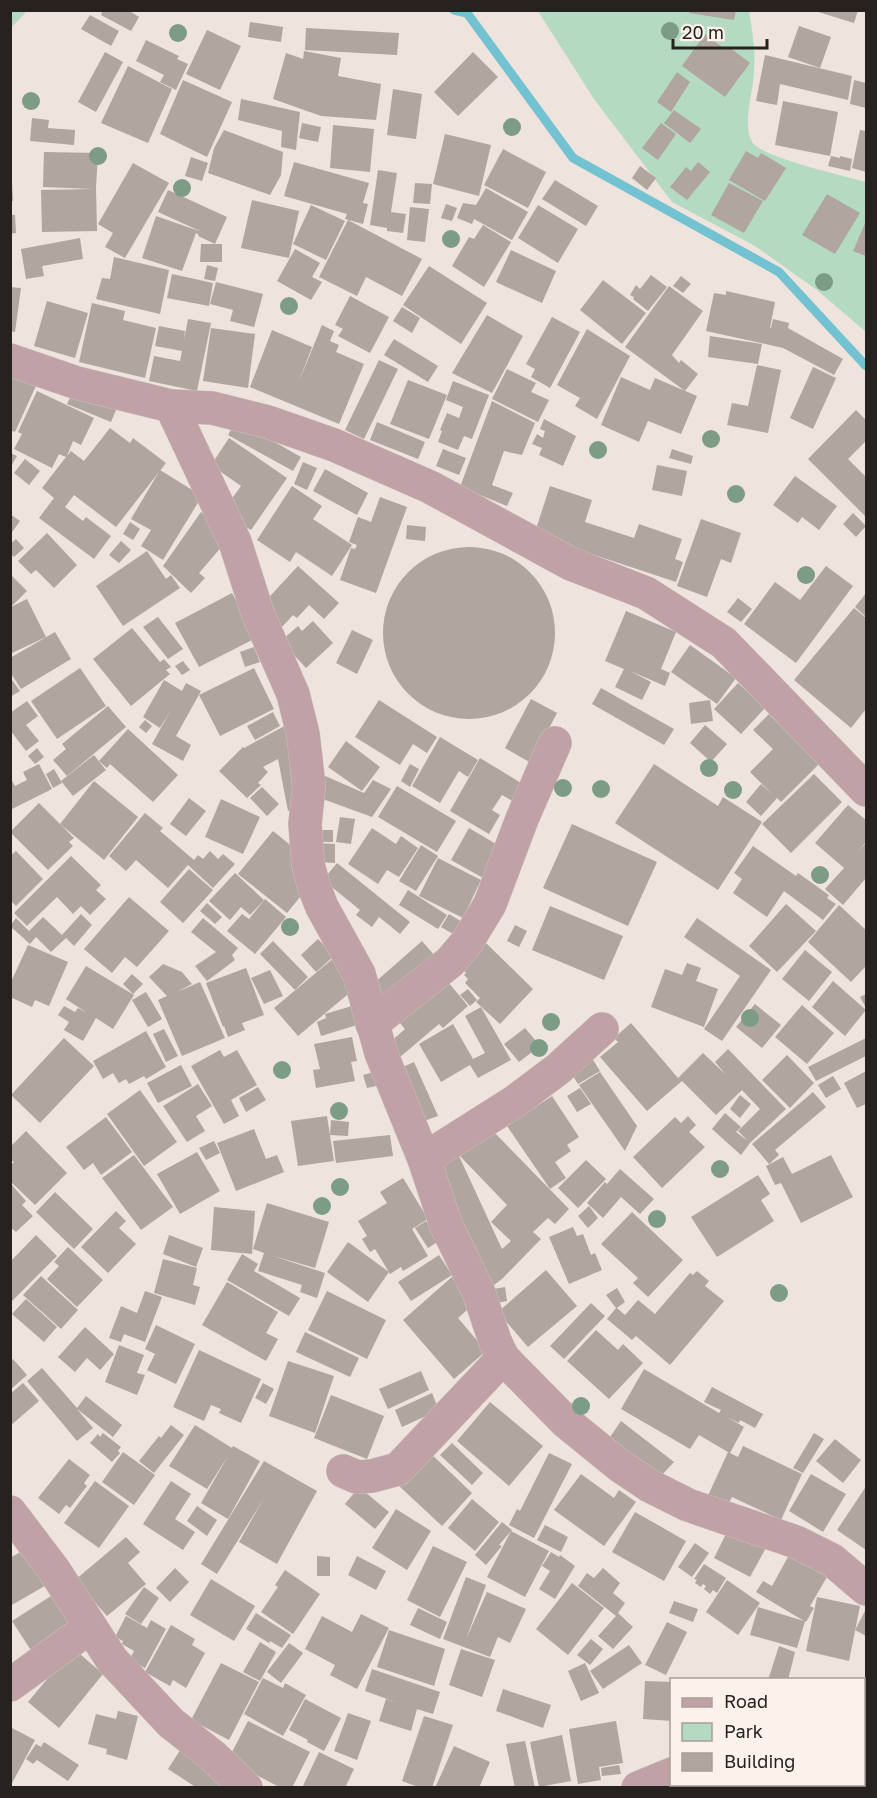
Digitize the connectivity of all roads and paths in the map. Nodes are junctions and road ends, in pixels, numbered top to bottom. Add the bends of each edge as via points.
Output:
1 (10, 360) edge
2 (171, 406) junction
3 (555, 743) dead end
4 (867, 790) edge
5 (372, 1024) junction
6 (602, 1029) dead end
7 (424, 1159) junction
8 (502, 1358) junction
9 (343, 1471) dead end
10 (10, 1512) edge
11 (867, 1589) edge
12 (90, 1627) junction
13 (10, 1685) edge
14 (670, 1775) edge
15 (246, 1788) edge
16 (638, 1788) edge

1 - 2 street via 77,383
2 - 4 street via 223,410 334,446 430,487 571,564 646,593 724,643
2 - 5 street via 235,542 258,614 293,694 309,786 305,824 308,864 322,907 359,974
3 - 5 street via 490,904 467,942 450,962
5 - 7 street
6 - 7 street via 514,1102
7 - 8 street via 446,1225 479,1293
8 - 9 street via 398,1469 357,1478
8 - 11 street via 566,1422 650,1486 688,1505 796,1542 832,1560
10 - 12 street
12 - 13 street
12 - 15 street via 112,1660 171,1723
14 - 16 street

